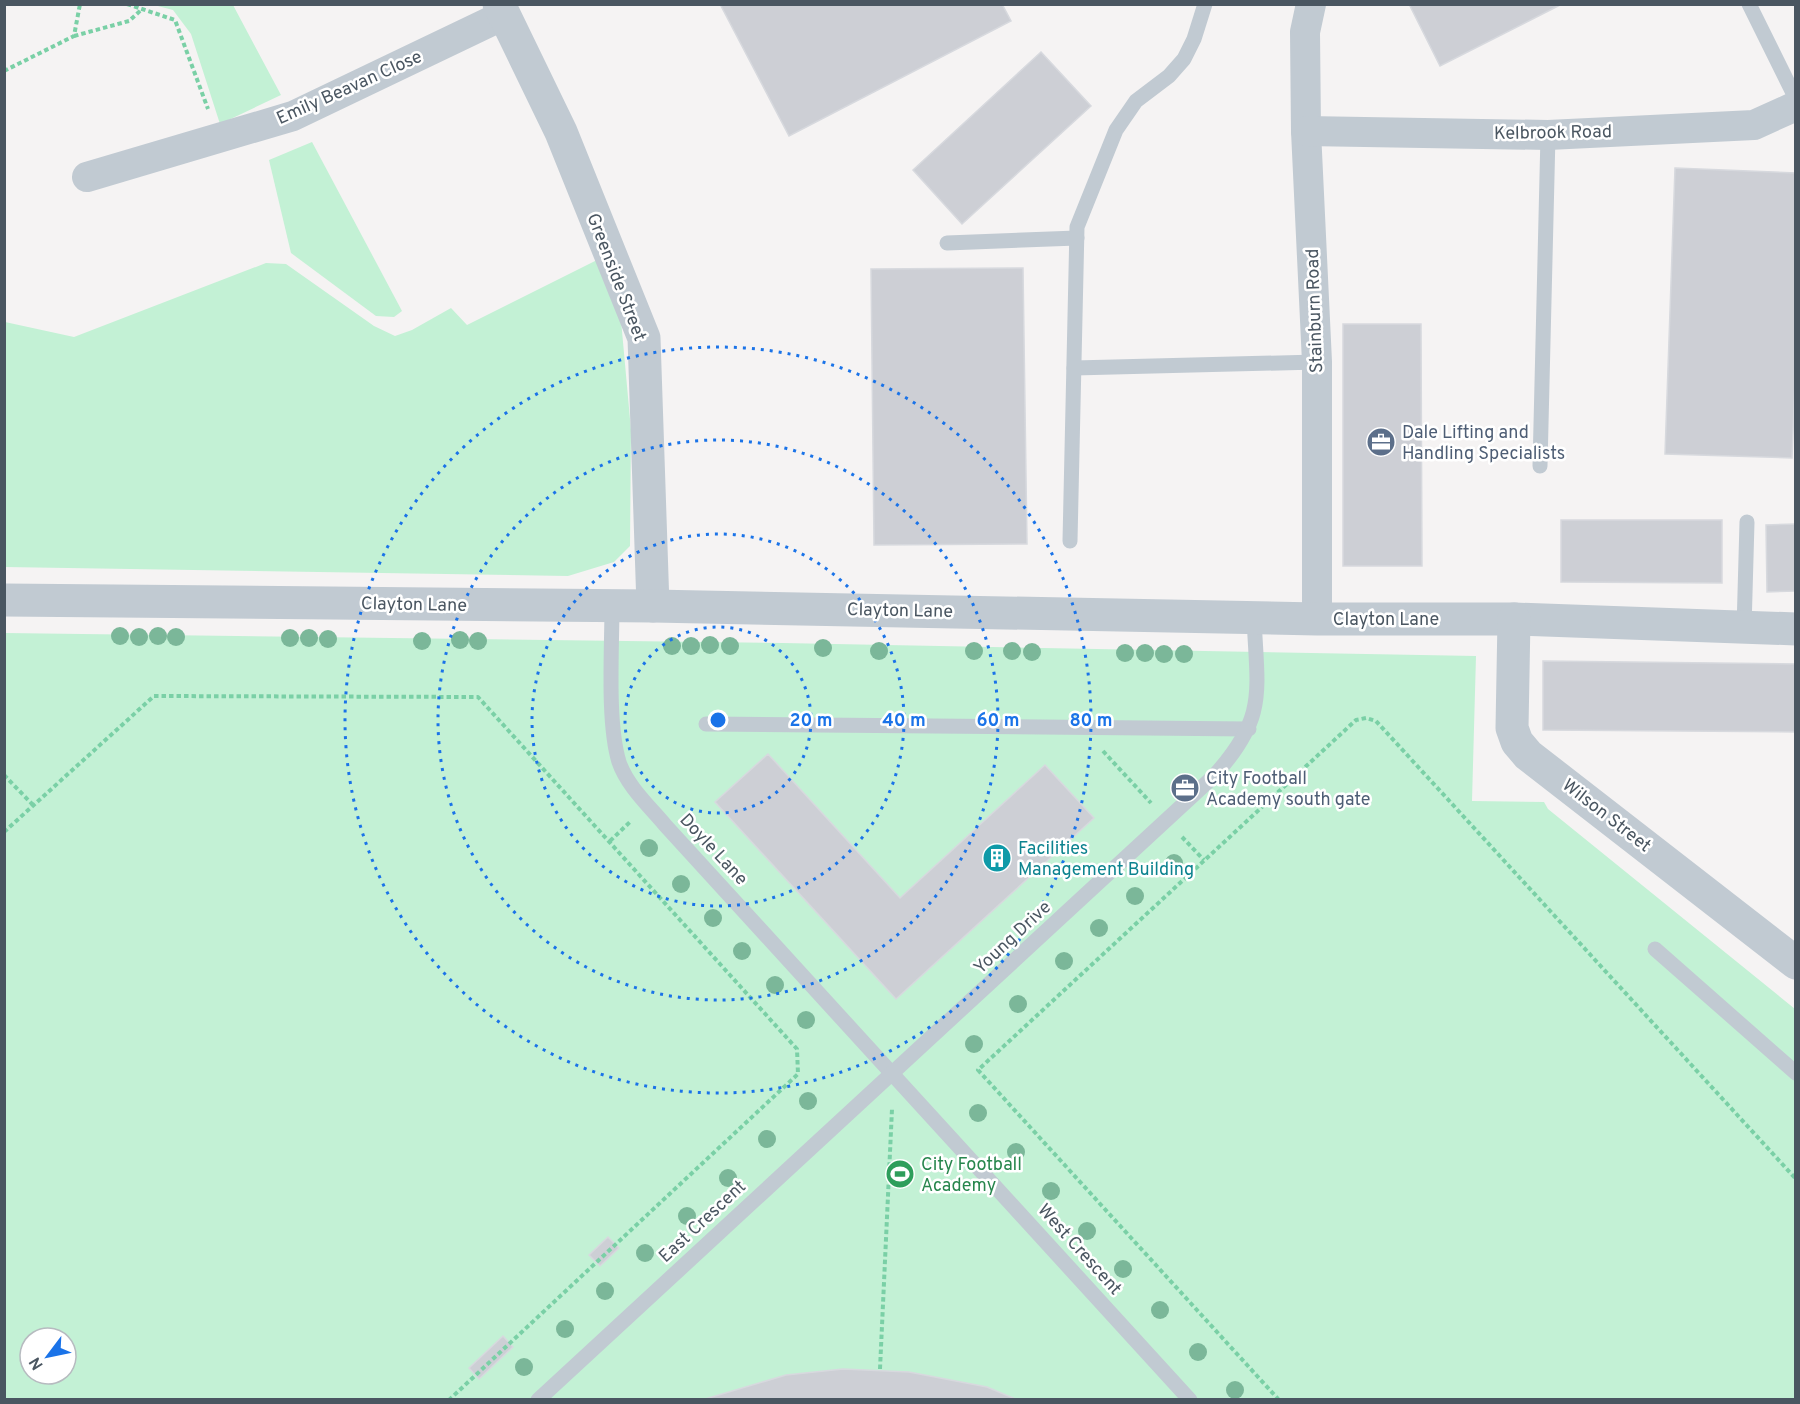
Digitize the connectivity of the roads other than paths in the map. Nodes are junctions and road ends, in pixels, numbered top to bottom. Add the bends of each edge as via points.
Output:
1 (1205, 4) edge
2 (1311, 4) edge
3 (1749, 4) edge
4 (501, 10) edge
5 (1796, 99) edge
6 (1796, 106) edge
7 (1306, 131) junction
8 (1548, 135) junction
9 (87, 177) dead end
10 (1077, 238) junction
11 (947, 243) dead end
12 (1317, 362) junction
13 (1074, 368) junction
14 (1540, 466) dead end
15 (1747, 522) dead end
16 (1070, 541) dead end
17 (4, 600) edge
18 (612, 606) junction
19 (653, 606) junction
20 (1254, 617) junction
21 (1317, 619) junction
22 (1514, 619) junction
23 (1743, 629) junction
24 (1796, 629) edge
25 (706, 724) dead end
26 (1249, 729) junction
27 (1655, 949) dead end
28 (1796, 963) edge
29 (893, 1072) junction
30 (1796, 1072) edge
31 (538, 1400) edge
32 (1190, 1400) edge

1 - 10 lane via 1184,59 1136,101 1116,130 1077,227
2 - 7 street, Stainburn Road via 1305,32
3 - 5 lane
4 - 9 street, Emily Beavan Close via 293,116
4 - 19 street, Greenside Street via 561,132 644,338
6 - 8 street, Kelbrook Road via 1754,125
7 - 8 street, Kelbrook Road
7 - 12 street, Stainburn Road
8 - 14 lane
10 - 11 lane
10 - 13 lane
12 - 13 lane
12 - 21 street, Stainburn Road
13 - 16 lane
15 - 23 lane
17 - 18 street, Clayton Lane
18 - 19 street, Clayton Lane
18 - 29 lane, Doyle Lane via 614,737 620,764 630,782
19 - 20 street, Clayton Lane
20 - 21 street, Clayton Lane
20 - 26 lane, Young Drive via 1257,704
21 - 22 street, Clayton Lane
22 - 23 street, Clayton Lane
22 - 28 street, Wilson Street via 1512,728 1517,742
23 - 24 street, Clayton Lane
25 - 26 lane
26 - 29 lane, Young Drive via 1234,754 1167,820
27 - 30 lane
29 - 31 lane, East Crescent
29 - 32 lane, West Crescent

